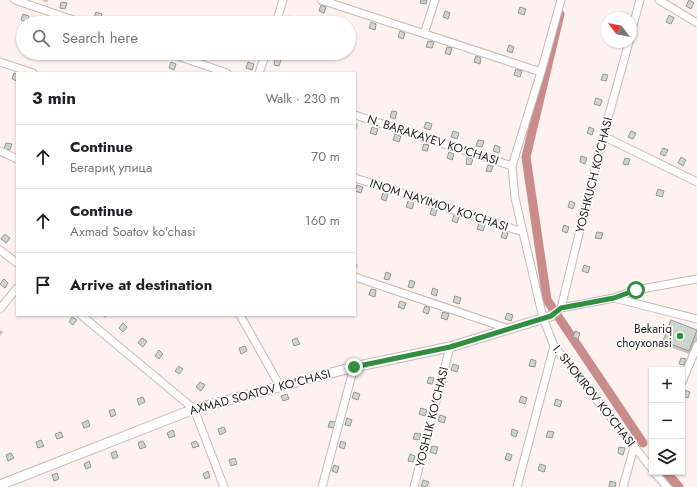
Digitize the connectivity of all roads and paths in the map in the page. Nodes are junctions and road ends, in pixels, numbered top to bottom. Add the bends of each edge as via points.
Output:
1 (14, 0) edge
2 (283, 0) edge
3 (321, 0) edge
4 (435, 0) edge
5 (561, 0) edge
6 (640, 0) edge
7 (658, 0) edge
8 (330, 2) edge
9 (637, 12) edge
10 (61, 16) edge
11 (278, 16) edge
12 (697, 23) edge
13 (424, 34) junction
14 (626, 48) edge
15 (190, 60) edge
16 (264, 60) edge
17 (0, 62) edge
18 (30, 72) edge
19 (225, 72) edge
20 (259, 72) edge
21 (541, 72) junction
22 (356, 115) edge
23 (603, 136) junction
24 (0, 151) edge
25 (16, 159) edge
26 (512, 166) junction
27 (356, 178) edge
28 (697, 182) edge
29 (522, 232) junction
30 (0, 250) edge
31 (16, 262) edge
32 (356, 277) edge
33 (697, 279) edge
34 (16, 289) edge
35 (614, 298) junction
36 (0, 309) edge
37 (553, 314) junction
38 (82, 316) edge
39 (241, 316) edge
40 (697, 319) edge
41 (509, 329) junction
42 (554, 346) junction
43 (697, 346) edge
44 (450, 347) junction
45 (354, 367) junction
46 (685, 375) edge
47 (280, 386) junction
48 (194, 408) junction
49 (634, 447) junction
50 (649, 465) edge
51 (657, 475) edge
52 (0, 486) edge
53 (224, 487) edge
54 (322, 487) edge
55 (414, 487) edge
56 (517, 487) edge
57 (623, 487) edge
58 (667, 487) edge

1 - 10 street
2 - 11 street
3 - 8 street
4 - 13 street
5 - 21 street
6 - 9 street
7 - 12 street
8 - 13 street
13 - 21 street
14 - 23 street, YOSHKUCH KO'CHASI
15 - 19 street
16 - 20 street
17 - 18 street
21 - 26 street
22 - 26 street, N. BARAKAYEV KO'CHASI
23 - 28 street
23 - 37 street, YOSHKUCH KO'CHASI
24 - 25 street
26 - 29 street, I. SHOKIROV KO'CHASI
27 - 29 street, INOM NAYIMOV KO'CHASI
29 - 37 street, I. SHOKIROV KO'CHASI
30 - 31 street
32 - 41 street
33 - 35 street via 636,290
34 - 36 street
35 - 37 street
35 - 40 street
37 - 41 street, AXMAD SOATOV KO'CHASI
37 - 42 street, I. SHOKIROV KO'CHASI
38 - 48 street
39 - 47 street
41 - 44 street, AXMAD SOATOV KO'CHASI
42 - 49 street, I. SHOKIROV KO'CHASI
42 - 56 street
43 - 46 street
44 - 45 street, AXMAD SOATOV KO'CHASI
44 - 55 street, YOSHLIK KO'CHASI
45 - 47 street, AXMAD SOATOV KO'CHASI
45 - 54 street
47 - 48 street, AXMAD SOATOV KO'CHASI
48 - 52 street, AXMAD SOATOV KO'CHASI
48 - 53 street
49 - 50 street, I. SHOKIROV KO'CHASI
49 - 57 street
51 - 58 street

